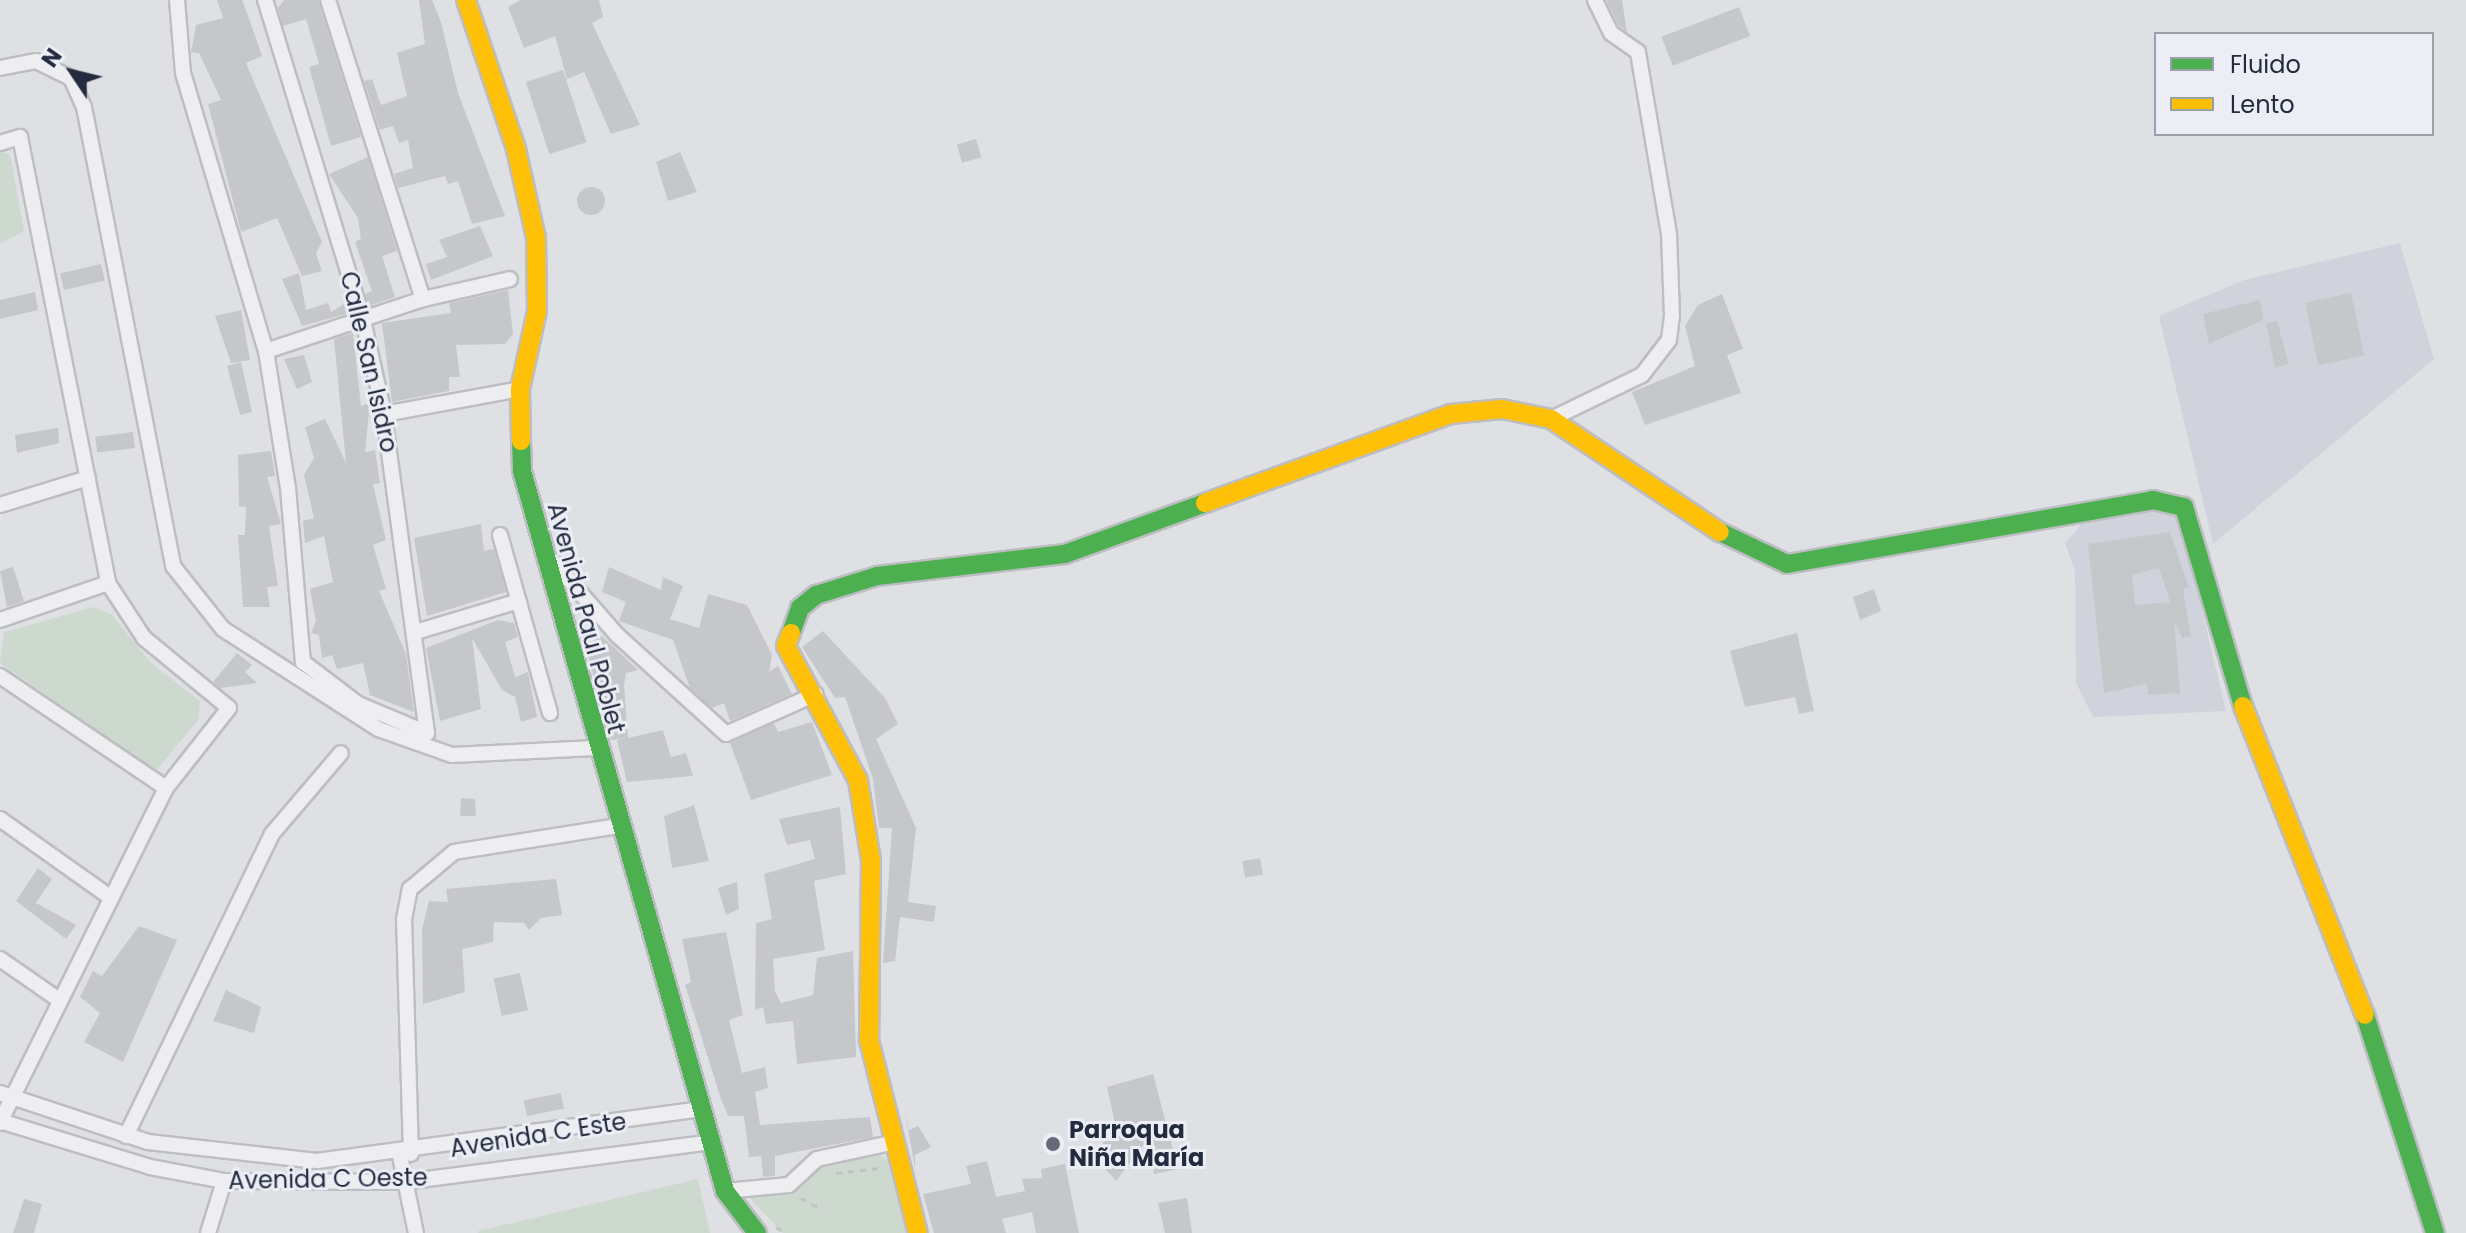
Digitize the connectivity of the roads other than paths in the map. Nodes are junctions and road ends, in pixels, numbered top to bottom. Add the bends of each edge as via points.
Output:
1 (177, 0) edge
2 (265, 0) edge
3 (328, 0) edge
4 (466, 0) edge
5 (1595, 0) edge
6 (0, 68) edge
7 (0, 143) edge
8 (510, 279) dead end
9 (423, 299) junction
10 (363, 320) junction
11 (266, 351) junction
12 (520, 389) junction
13 (384, 414) junction
14 (1551, 419) junction
15 (88, 478) junction
16 (0, 505) edge
17 (500, 535) dead end
18 (541, 548) junction
19 (108, 583) junction
20 (519, 601) junction
21 (0, 620) edge
22 (419, 631) junction
23 (0, 676) edge
24 (816, 694) junction
25 (550, 713) dead end
26 (595, 748) junction
27 (341, 753) dead end
28 (166, 788) junction
29 (0, 819) edge
30 (618, 826) junction
31 (111, 898) junction
32 (0, 959) edge
33 (59, 1000) junction
34 (6, 1096) edge
35 (701, 1109) junction
36 (0, 1122) edge
37 (126, 1136) junction
38 (711, 1142) junction
39 (886, 1150) junction
40 (405, 1155) junction
41 (224, 1181) junction
42 (404, 1182) junction
43 (725, 1191) junction
44 (764, 1228) edge
45 (208, 1233) edge
46 (416, 1233) edge
47 (918, 1233) edge
48 (2435, 1233) edge

1 - 11 street via 183,73
2 - 10 street, Calle San Isidro
3 - 9 street
4 - 12 street, Avenida Paul Poblet via 516,149 536,238 537,311
5 - 14 street via 1611,33 1638,52 1669,234 1672,316 1669,340 1649,368
6 - 26 street via 36,61 71,78 84,107 173,566 223,629 378,729 452,755
7 - 15 street via 20,137
8 - 9 street
9 - 10 street
10 - 11 street
10 - 13 street, Calle San Isidro
11 - 22 street, Calle San Isidro via 288,488 303,662 358,704 427,733
12 - 13 street
12 - 18 street, Avenida Paul Poblet via 522,471
13 - 22 street, Calle San Isidro
14 - 24 street via 1502,409 1451,414 1065,554 877,576 816,595 800,608 786,646
14 - 48 street via 1741,546 1787,564 2153,500 2184,507 2218,637 2326,930 2353,979
15 - 16 street
15 - 19 street
17 - 20 street
18 - 24 street via 617,635 726,734
18 - 26 street, Avenida Paul Poblet
19 - 21 street
19 - 28 street via 144,638 229,708
20 - 22 street
20 - 25 street
23 - 28 street
24 - 39 street via 858,780 871,860 869,1040
26 - 30 street, Avenida Paul Poblet
27 - 37 street via 272,834
28 - 31 street
29 - 31 street
30 - 35 street, Avenida Paul Poblet
30 - 40 street via 454,852 410,889 404,919
31 - 33 street
32 - 33 street
33 - 34 street
34 - 36 street
34 - 37 street, Avenida C Este
35 - 38 street, Avenida Paul Poblet
35 - 40 street, Avenida C Este
36 - 41 street, Avenida C Oeste via 150,1167
37 - 40 street, Avenida C Este via 251,1157
38 - 42 street, Avenida C Oeste
38 - 43 street, Avenida Paul Poblet
39 - 43 street via 815,1159 789,1185
39 - 47 street
40 - 42 street
41 - 42 street, Avenida C Oeste
41 - 45 street
42 - 46 street
43 - 44 street, Avenida Paul Poblet

